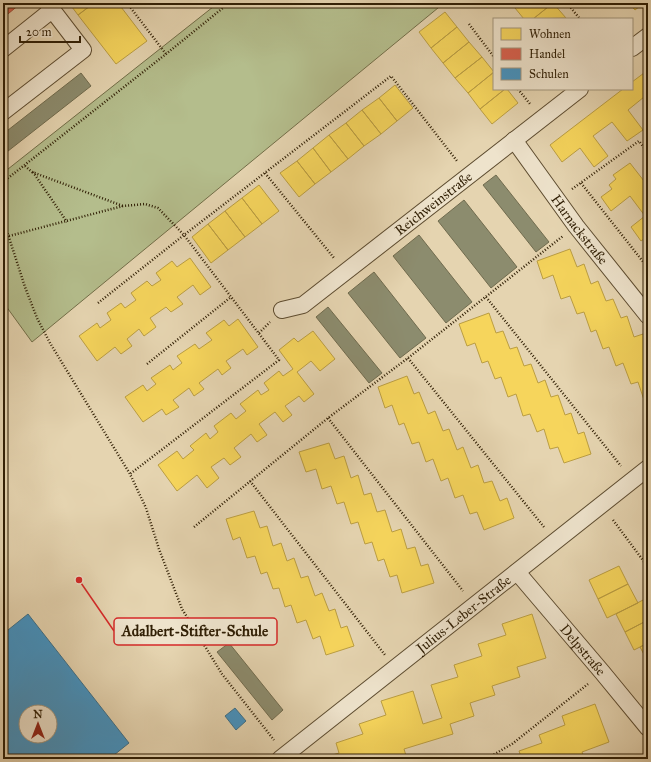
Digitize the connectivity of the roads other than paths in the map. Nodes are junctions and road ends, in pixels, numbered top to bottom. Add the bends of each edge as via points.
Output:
1 (49, 7) edge
2 (648, 36) edge
3 (633, 47) edge
4 (3, 49) edge
5 (579, 90) edge
6 (3, 112) edge
7 (514, 140) junction
8 (282, 310) dead end
9 (648, 316) edge
10 (648, 468) edge
11 (517, 572) junction
12 (648, 728) edge
13 (283, 757) edge

1 - 4 street
1 - 6 street via 83,50
2 - 3 street
5 - 7 street, Reichweinstraße
7 - 8 street, Reichweinstraße via 303,305
7 - 9 street, Harnackstraße via 576,226
10 - 11 street, Julius-Leber-Straße
11 - 12 street, Delpstraße
11 - 13 street, Julius-Leber-Straße

